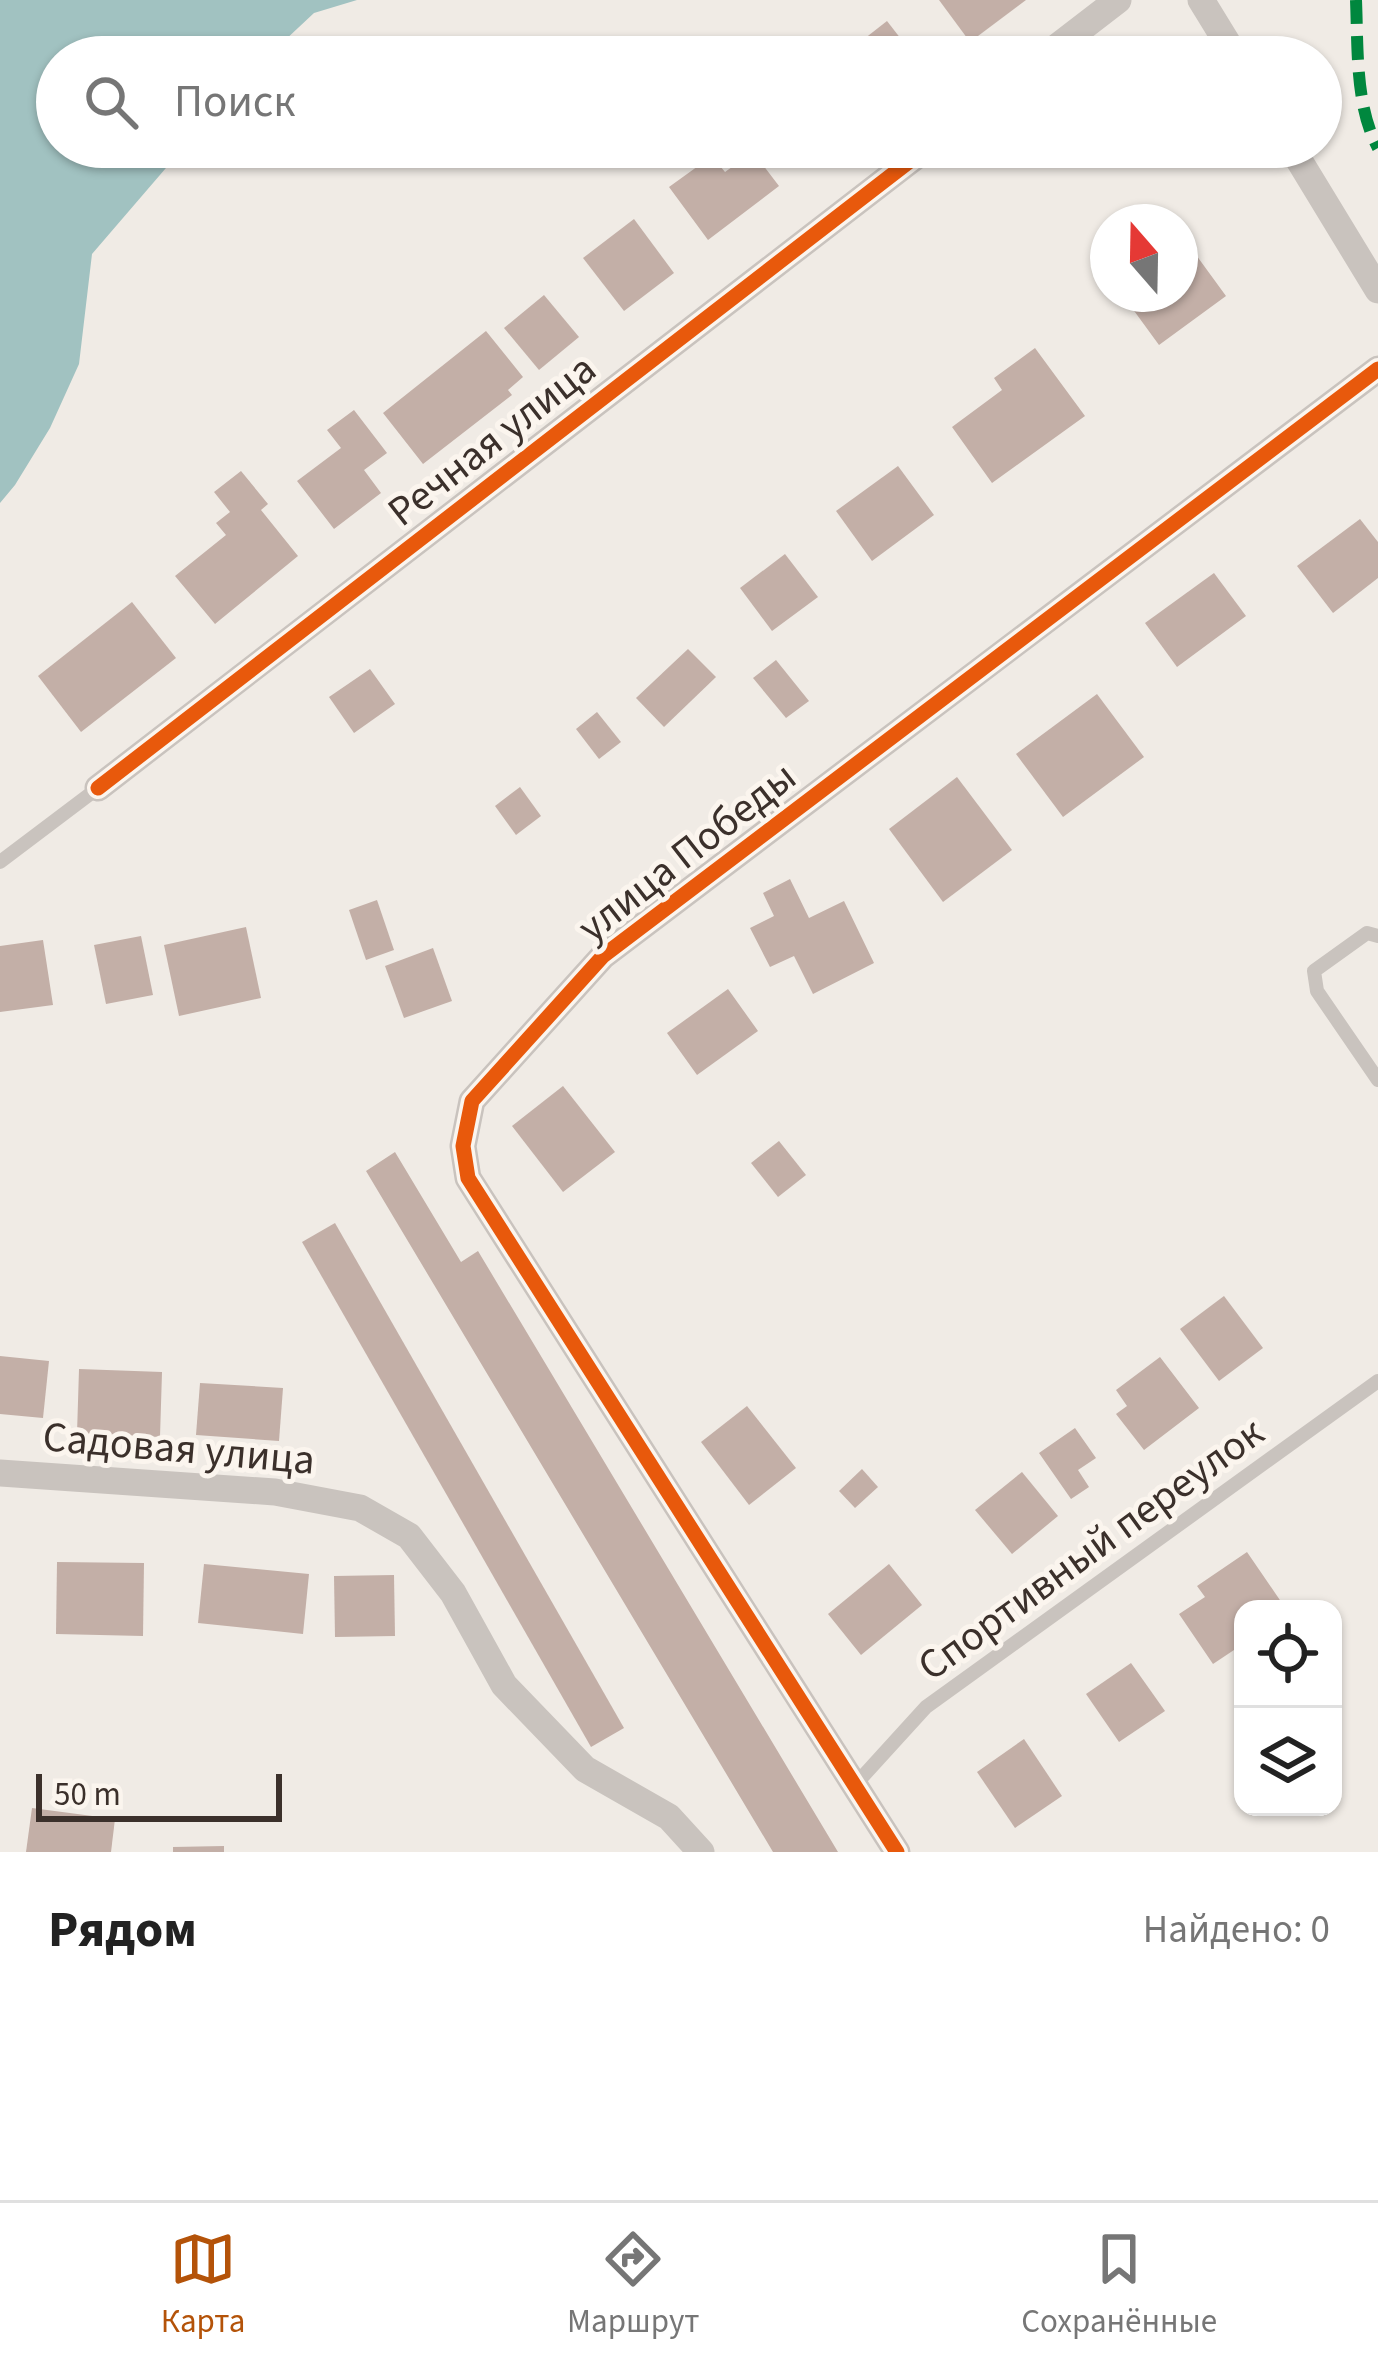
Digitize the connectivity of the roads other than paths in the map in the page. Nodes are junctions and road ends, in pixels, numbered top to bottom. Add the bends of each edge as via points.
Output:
1 (1118, 0) edge
2 (1201, 0) edge
3 (1072, 36) edge
4 (1223, 36) edge
5 (901, 168) edge
6 (1304, 168) edge
7 (1378, 290) edge
8 (1378, 369) edge
9 (98, 788) joint
10 (0, 862) edge
11 (1378, 936) edge
12 (1378, 1080) edge
13 (1378, 1381) edge
14 (0, 1474) edge
15 (855, 1786) junction
16 (701, 1852) edge
17 (897, 1852) edge

1 - 3 street
2 - 4 street
5 - 9 street, Речная улица
6 - 7 street
8 - 15 street, улица Победы via 603,956 472,1101 463,1146 468,1178
9 - 10 lane
11 - 12 lane via 1367,932 1314,970 1317,992
13 - 15 lane, Спортивный переулок via 926,1707
14 - 16 street, Садовая улица via 275,1492 360,1508 409,1536 504,1685 585,1769 669,1816
15 - 17 street, улица Победы

